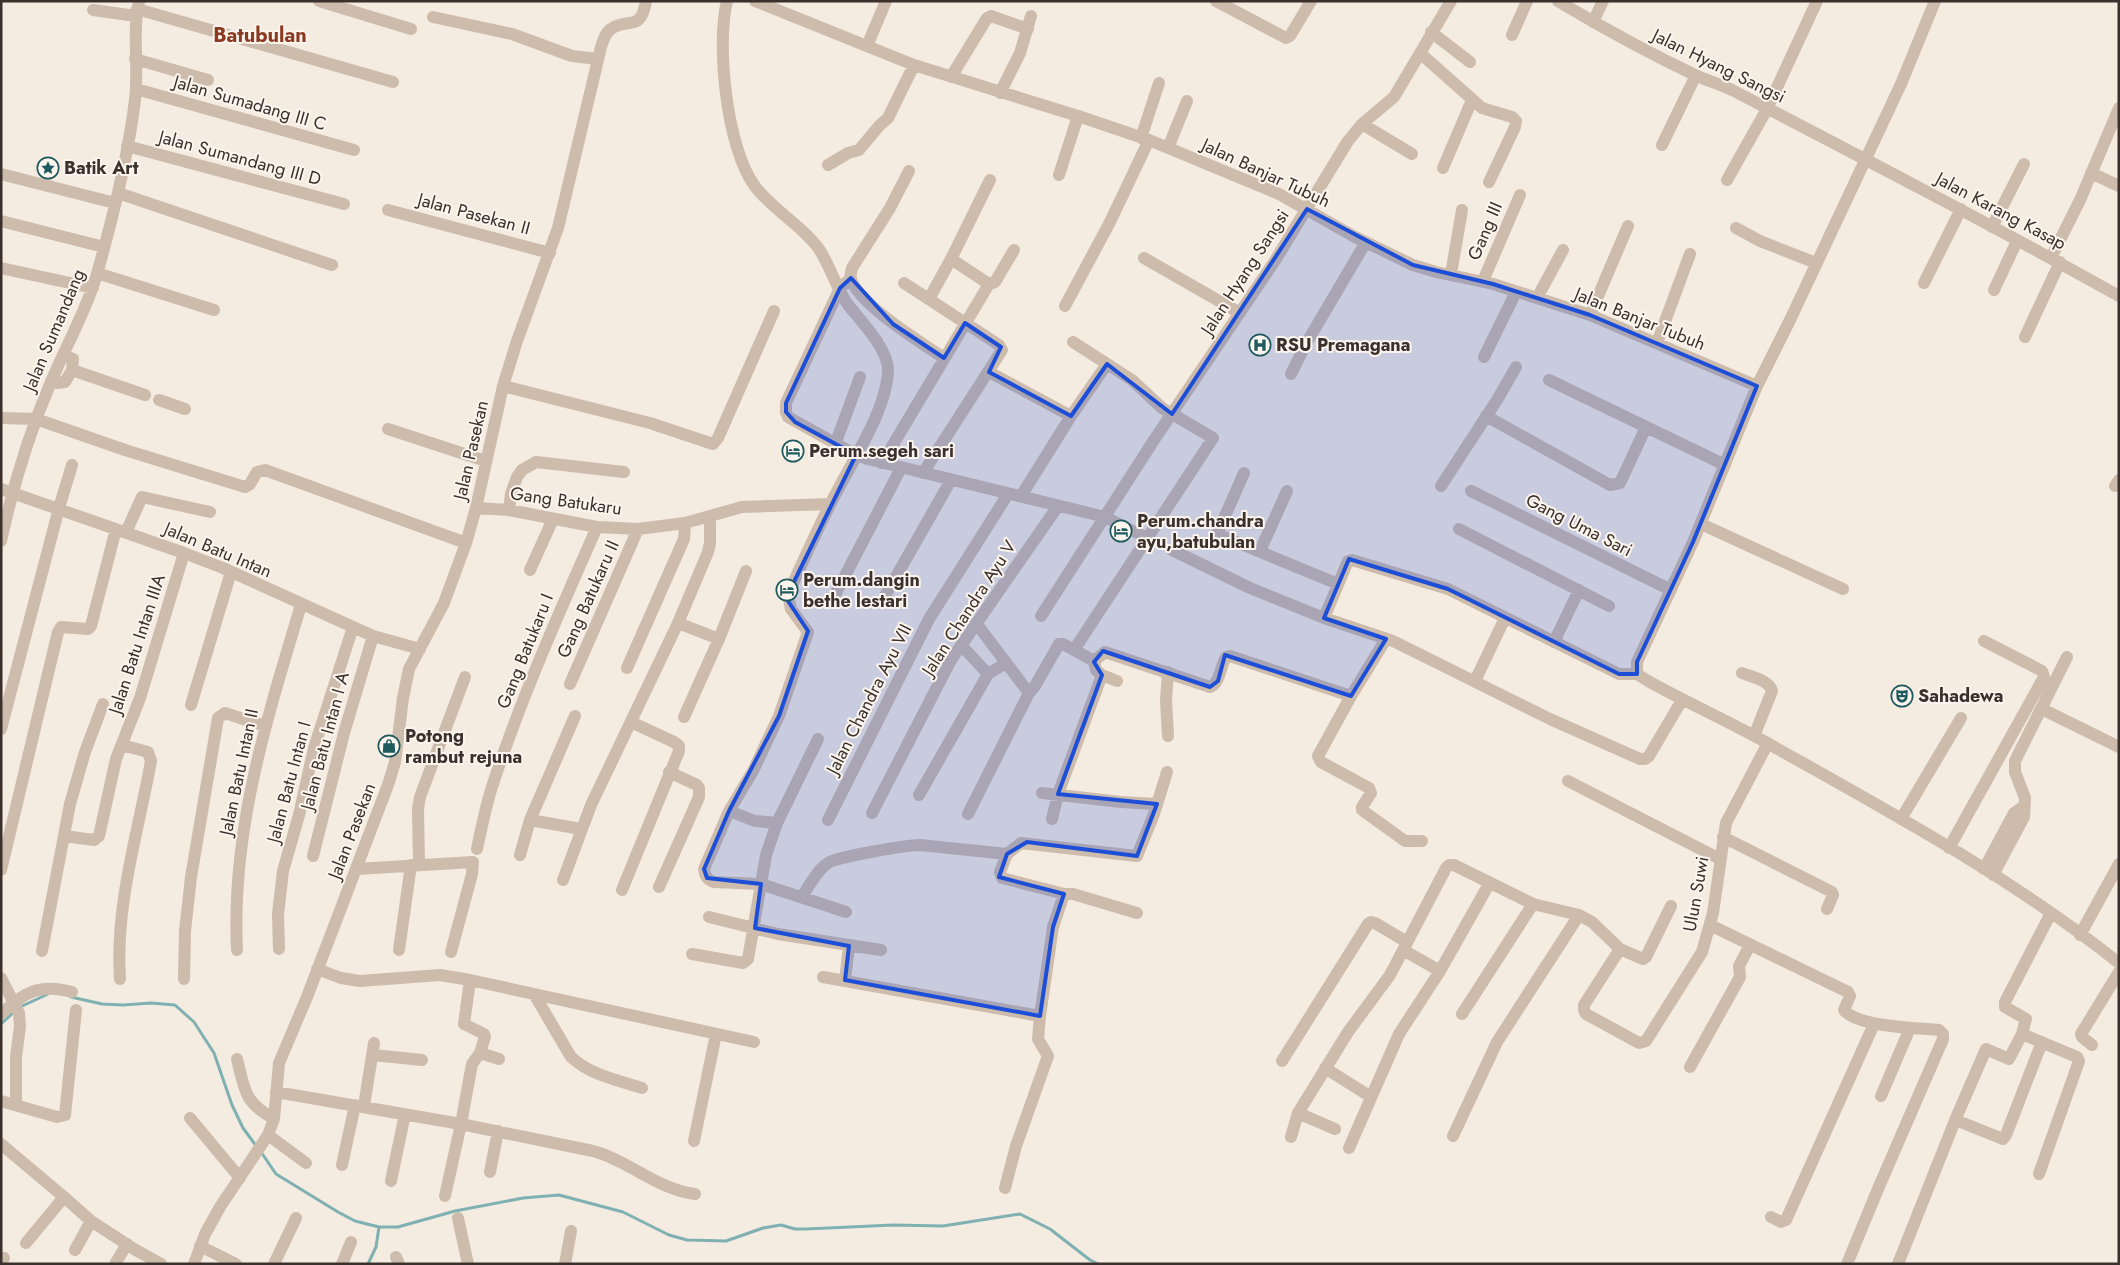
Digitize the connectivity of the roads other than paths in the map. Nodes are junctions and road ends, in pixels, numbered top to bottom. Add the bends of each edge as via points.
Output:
1 (319, 1) edge
2 (646, 1) edge
3 (727, 1) edge
4 (886, 1) edge
5 (1216, 1) edge
6 (1311, 1) edge
7 (1451, 1) edge
8 (1527, 1) edge
9 (1558, 1) edge
10 (1602, 1) edge
11 (1817, 1) edge
12 (1935, 1) edge
13 (763, 3) edge
14 (137, 9) edge
15 (93, 10) dead end
16 (1031, 16) dead end
17 (433, 17) dead end
18 (1593, 22) junction
19 (411, 29) dead end
20 (1028, 29) junction
21 (1431, 32) junction
22 (1512, 35) dead end
23 (867, 46) junction
24 (1420, 53) junction
25 (135, 59) junction
26 (598, 59) junction
27 (1470, 62) dead end
28 (914, 66) junction
29 (1696, 75) junction
30 (951, 77) junction
31 (208, 80) dead end
32 (392, 82) dead end
33 (1158, 84) dead end
34 (136, 89) junction
35 (1000, 93) junction
36 (1472, 100) junction
37 (1187, 101) dead end
38 (2119, 108) edge
39 (1767, 109) junction
40 (1078, 116) junction
41 (1362, 124) junction
42 (2114, 130) edge
43 (1145, 139) junction
44 (127, 146) junction
45 (1662, 146) dead end
46 (1168, 148) junction
47 (354, 150) dead end
48 (1412, 154) dead end
49 (1864, 160) junction
50 (2024, 164) dead end
51 (828, 165) dead end
52 (1443, 168) dead end
53 (909, 171) dead end
54 (2091, 173) junction
55 (1, 174) edge
56 (1060, 175) dead end
57 (990, 180) dead end
58 (1727, 180) dead end
59 (1489, 182) dead end
60 (2119, 186) edge
61 (1520, 195) dead end
62 (116, 198) junction
63 (344, 204) dead end
64 (1307, 209) junction
65 (1961, 209) junction
66 (388, 210) dead end
67 (1462, 210) dead end
68 (1, 221) edge
69 (1628, 226) dead end
70 (1992, 226) junction
71 (1736, 228) dead end
72 (2017, 241) junction
73 (1366, 242) junction
74 (104, 247) junction
75 (1014, 250) dead end
76 (1563, 250) dead end
77 (550, 253) junction
78 (1690, 254) dead end
79 (1144, 258) dead end
80 (951, 259) junction
81 (2056, 260) junction
82 (1816, 263) junction
83 (332, 266) dead end
84 (1, 268) edge
85 (97, 273) junction
86 (1451, 274) junction
87 (851, 278) junction
88 (1483, 281) junction
89 (904, 283) dead end
90 (1924, 283) dead end
91 (988, 284) junction
92 (93, 288) junction
93 (840, 288) junction
94 (1994, 290) dead end
95 (1516, 292) junction
96 (2119, 296) edge
97 (1537, 298) junction
98 (929, 299) junction
99 (1065, 306) dead end
100 (214, 310) dead end
101 (774, 311) dead end
102 (1240, 313) junction
103 (1590, 315) junction
104 (965, 323) junction
105 (2025, 337) dead end
106 (1073, 342) dead end
107 (1657, 343) junction
108 (63, 356) junction
109 (1484, 357) dead end
110 (944, 358) junction
111 (1107, 364) junction
112 (1516, 367) dead end
113 (72, 370) junction
114 (989, 372) junction
115 (1292, 374) dead end
116 (860, 377) dead end
117 (1549, 380) dead end
118 (51, 381) junction
119 (503, 386) junction
120 (1757, 386) junction
121 (145, 395) dead end
122 (159, 400) dead end
123 (185, 410) dead end
124 (1172, 414) junction
125 (1071, 416) junction
126 (1486, 416) junction
127 (1, 418) edge
128 (36, 419) junction
129 (1646, 427) junction
130 (388, 429) dead end
131 (836, 442) junction
132 (856, 454) junction
133 (486, 461) junction
134 (882, 463) junction
135 (72, 465) dead end
136 (1725, 465) junction
137 (901, 468) junction
138 (624, 472) dead end
139 (922, 473) junction
140 (1244, 473) dead end
141 (951, 480) junction
142 (1441, 486) dead end
143 (1471, 490) dead end
144 (6, 491) edge
145 (1287, 491) dead end
146 (1015, 495) junction
147 (830, 504) junction
148 (1058, 506) junction
149 (59, 508) junction
150 (476, 508) junction
151 (509, 510) junction
152 (210, 512) dead end
153 (710, 517) junction
154 (1106, 517) junction
155 (553, 519) junction
156 (685, 523) junction
157 (1701, 524) junction
158 (597, 526) junction
159 (638, 529) junction
160 (1459, 529) dead end
161 (121, 530) junction
162 (1147, 538) junction
163 (1, 541) edge
164 (466, 543) junction
165 (1172, 550) dead end
166 (1260, 551) junction
167 (184, 553) junction
168 (530, 570) dead end
169 (746, 571) dead end
170 (231, 572) junction
171 (1338, 584) junction
172 (1843, 589) dead end
173 (1579, 590) junction
174 (1671, 590) junction
175 (835, 595) dead end
176 (885, 596) dead end
177 (301, 605) junction
178 (1609, 606) dead end
179 (1041, 616) dead end
180 (1324, 618) junction
181 (1505, 618) junction
182 (678, 623) junction
183 (976, 623) junction
184 (353, 627) junction
185 (373, 636) junction
186 (719, 639) junction
187 (1386, 639) junction
188 (1984, 641) dead end
189 (1554, 642) junction
190 (961, 644) junction
191 (420, 649) junction
192 (1074, 650) junction
193 (2067, 657) dead end
194 (1094, 661) junction
195 (1006, 662) junction
196 (627, 668) dead end
197 (1168, 672) junction
198 (1742, 673) dead end
199 (988, 674) junction
200 (1637, 674) junction
201 (1102, 675) junction
202 (465, 678) dead end
203 (1117, 681) dead end
204 (1475, 681) junction
205 (570, 684) dead end
206 (1028, 692) junction
207 (1351, 696) junction
208 (1682, 700) junction
209 (102, 704) dead end
210 (191, 705) dead end
211 (2042, 709) junction
212 (575, 716) dead end
213 (684, 717) dead end
214 (1961, 718) dead end
215 (631, 722) junction
216 (265, 726) junction
217 (1, 729) edge
218 (1168, 736) dead end
219 (1754, 736) junction
220 (818, 739) dead end
221 (1768, 743) junction
222 (122, 745) junction
223 (2119, 747) edge
224 (669, 772) junction
225 (1167, 772) dead end
226 (1568, 781) dead end
227 (1042, 793) dead end
228 (1058, 794) junction
229 (919, 795) dead end
230 (1158, 804) junction
231 (729, 811) junction
232 (872, 813) dead end
233 (968, 814) dead end
234 (1901, 819) junction
235 (530, 820) junction
236 (828, 820) dead end
237 (1052, 820) dead end
238 (777, 822) junction
239 (580, 829) junction
240 (64, 836) junction
241 (1723, 837) junction
242 (1422, 841) dead end
243 (1949, 848) junction
244 (477, 849) dead end
245 (1006, 854) junction
246 (520, 855) dead end
247 (313, 856) dead end
248 (1720, 859) junction
249 (2119, 864) edge
250 (415, 865) junction
251 (357, 869) junction
252 (1, 870) edge
253 (1989, 872) junction
254 (563, 880) dead end
255 (761, 884) junction
256 (1489, 884) junction
257 (659, 887) dead end
258 (622, 890) dead end
259 (1064, 894) junction
260 (802, 897) junction
261 (1533, 904) junction
262 (1671, 906) dead end
263 (1827, 909) dead end
264 (846, 912) dead end
265 (1137, 913) dead end
266 (2051, 913) junction
267 (1579, 915) junction
268 (709, 917) dead end
269 (1710, 925) junction
270 (755, 928) junction
271 (2080, 935) junction
272 (1750, 945) junction
273 (849, 946) junction
274 (1405, 946) junction
275 (279, 949) dead end
276 (1620, 949) junction
277 (237, 950) dead end
278 (399, 950) dead end
279 (881, 950) dead end
280 (42, 951) dead end
281 (451, 952) dead end
282 (692, 954) dead end
283 (2119, 963) edge
284 (318, 969) junction
285 (1440, 971) junction
286 (2119, 972) edge
287 (823, 977) dead end
288 (1, 978) edge
289 (120, 979) dead end
290 (184, 979) dead end
291 (470, 980) junction
292 (844, 980) junction
293 (72, 992) dead end
294 (534, 994) junction
295 (17, 1006) junction
296 (76, 1010) dead end
297 (1, 1014) edge
298 (1462, 1014) dead end
299 (1040, 1016) junction
300 (1874, 1024) junction
301 (1910, 1028) junction
302 (716, 1034) junction
303 (2022, 1034) junction
304 (754, 1042) dead end
305 (2042, 1042) junction
306 (2092, 1045) dead end
307 (480, 1053) junction
308 (499, 1059) dead end
309 (237, 1060) dead end
310 (422, 1060) dead end
311 (1282, 1061) dead end
312 (1690, 1067) dead end
313 (1325, 1068) junction
314 (642, 1088) dead end
315 (276, 1092) junction
316 (1881, 1096) dead end
317 (1371, 1097) junction
318 (1, 1101) edge
319 (16, 1104) junction
320 (360, 1106) junction
321 (1298, 1113) junction
322 (405, 1114) junction
323 (190, 1118) dead end
324 (274, 1119) junction
325 (1963, 1123) dead end
326 (461, 1124) junction
327 (1335, 1129) dead end
328 (498, 1131) junction
329 (268, 1135) junction
330 (1453, 1136) dead end
331 (1291, 1137) dead end
332 (694, 1141) dead end
333 (1, 1144) edge
334 (1349, 1148) dead end
335 (306, 1163) dead end
336 (342, 1165) dead end
337 (490, 1172) dead end
338 (2039, 1174) dead end
339 (240, 1178) junction
340 (391, 1181) dead end
341 (1005, 1188) dead end
342 (694, 1194) dead end
343 (445, 1196) dead end
344 (64, 1197) junction
345 (1771, 1217) dead end
346 (296, 1218) dead end
347 (458, 1218) dead end
348 (92, 1221) junction
349 (570, 1231) dead end
350 (351, 1242) dead end
351 (26, 1243) dead end
352 (127, 1244) junction
353 (200, 1246) junction
354 (75, 1250) dead end
355 (115, 1264) edge
356 (161, 1264) edge
357 (194, 1264) edge
358 (236, 1264) edge
359 (274, 1264) edge
360 (342, 1264) edge
361 (468, 1264) edge
362 (565, 1264) edge
363 (1848, 1264) edge
364 (1898, 1264) edge

1 - 19 street
2 - 26 street, Jalan Pasekan via 640,19 609,30
3 - 93 street via 724,23 726,95 739,156 754,186 818,249
4 - 23 street
5 - 6 street via 1288,38
7 - 21 street, Jalan Hyang Sangsi
8 - 22 street
9 - 18 street, Jalan Hyang Sangsi
10 - 18 street
11 - 39 street
12 - 49 street via 1901,84
13 - 23 street, Jalan Banjar Tubuh
14 - 15 street
14 - 25 street, Jalan Sumandang
14 - 32 street
16 - 20 street
17 - 26 street via 512,34 572,56
18 - 29 street, Jalan Hyang Sangsi
20 - 30 street via 991,16 986,18
20 - 35 street
21 - 24 street, Jalan Hyang Sangsi
21 - 27 street
23 - 28 street, Jalan Banjar Tubuh
24 - 36 street
24 - 41 street, Jalan Hyang Sangsi via 1394,97
25 - 31 street
25 - 34 street, Jalan Sumandang
26 - 77 street, Jalan Pasekan
28 - 30 street, Jalan Banjar Tubuh
28 - 51 street via 888,118 859,150
29 - 39 street, Jalan Hyang Sangsi
29 - 45 street
30 - 35 street, Jalan Banjar Tubuh
33 - 43 street
34 - 44 street, Jalan Sumandang
34 - 47 street, Jalan Sumadang III C
35 - 40 street, Jalan Banjar Tubuh
36 - 52 street
36 - 59 street via 1516,121
37 - 46 street
38 - 42 street
39 - 49 street, Jalan Hyang Sangsi
39 - 58 street
40 - 43 street, Jalan Banjar Tubuh
40 - 56 street
41 - 48 street
41 - 64 street, Jalan Hyang Sangsi via 1348,141
42 - 54 street
43 - 46 street, Jalan Banjar Tubuh
43 - 99 street via 1114,213
44 - 62 street, Jalan Sumandang
44 - 63 street, Jalan Sumandang III D
46 - 64 street, Jalan Banjar Tubuh
49 - 65 street, Jalan Karang Kasap
49 - 82 street
50 - 70 street
53 - 87 street via 852,268
54 - 60 street
54 - 81 street
55 - 62 street
57 - 80 street
61 - 88 street, Gang III
62 - 74 street, Jalan Sumandang
62 - 83 street
64 - 73 street, Jalan Banjar Tubuh
64 - 102 street, Jalan Hyang Sangsi
65 - 70 street, Jalan Karang Kasap
65 - 90 street
66 - 77 street, Jalan Pasekan II
67 - 86 street
68 - 74 street
69 - 103 street
70 - 72 street, Jalan Karang Kasap
71 - 82 street
72 - 81 street, Jalan Karang Kasap
72 - 94 street
73 - 86 street, Jalan Banjar Tubuh via 1413,265
73 - 115 street via 1307,342
74 - 85 street, Jalan Sumandang
75 - 91 street via 995,282
76 - 97 street
77 - 119 street, Jalan Pasekan
78 - 107 street
79 - 102 street
80 - 91 street
80 - 98 street
81 - 96 street, Jalan Karang Kasap
81 - 105 street
82 - 120 street
84 - 92 street
85 - 92 street, Jalan Sumandang
85 - 100 street
86 - 88 street, Jalan Banjar Tubuh
87 - 93 street
87 - 110 street via 869,302 893,324
88 - 95 street, Jalan Banjar Tubuh
89 - 98 street
91 - 104 street
92 - 108 street, Jalan Sumandang
93 - 131 street via 786,403 788,418
93 - 132 street via 846,302 880,348 888,369 885,391
95 - 97 street, Jalan Banjar Tubuh
95 - 109 street
97 - 103 street, Jalan Banjar Tubuh
98 - 104 street
101 - 119 street via 713,444 650,423
102 - 124 street, Jalan Hyang Sangsi
103 - 107 street, Jalan Banjar Tubuh
104 - 110 street
104 - 114 street via 1002,347
106 - 111 street
107 - 120 street, Jalan Banjar Tubuh
108 - 113 street via 73,359
108 - 118 street, Jalan Sumandang
110 - 134 street
111 - 124 street via 1132,380
111 - 125 street, Jalan Chandra Ayu VII
112 - 126 street
113 - 118 street via 65,382 57,384
113 - 121 street
114 - 125 street
114 - 139 street
116 - 131 street
117 - 129 street
118 - 128 street, Jalan Sumandang
119 - 133 street, Jalan Pasekan
120 - 136 street
122 - 123 street
124 - 154 street, Jalan Hyang Sangsi
124 - 162 street via 1213,438
125 - 146 street, Jalan Chandra Ayu VII
126 - 129 street via 1610,485 1620,483
126 - 142 street
127 - 128 street
128 - 144 street, Jalan Sumandang
128 - 164 street via 245,487 257,472 265,470
129 - 136 street
130 - 133 street
131 - 132 street
132 - 134 street
132 - 147 street
133 - 150 street, Jalan Pasekan
134 - 137 street
135 - 149 street
136 - 157 street
137 - 139 street
137 - 175 street
138 - 151 street via 536,462 517,477 510,494
139 - 141 street
140 - 166 street via 1217,534
141 - 146 street
141 - 176 street
143 - 174 street, Gang Uma Sari
144 - 149 street, Jalan Batu Intan
144 - 163 street, Jalan Sumandang
145 - 166 street
146 - 148 street
146 - 236 street, Jalan Chandra Ayu VII via 928,619
147 - 153 street, Gang Batukaru via 742,507
147 - 231 street via 788,594 790,609 808,632 779,716 753,771
148 - 154 street
148 - 183 street, Jalan Chandra Ayu V
149 - 161 street, Jalan Batu Intan
149 - 217 street
150 - 151 street, Gang Batukaru
150 - 164 street, Jalan Pasekan
151 - 155 street, Gang Batukaru
152 - 161 street via 142,496
153 - 156 street, Gang Batukaru
153 - 182 street via 708,552
154 - 162 street
154 - 179 street, Jalan Hyang Sangsi
155 - 158 street, Gang Batukaru
155 - 168 street
156 - 159 street, Gang Batukaru
156 - 196 street via 684,539
157 - 172 street
157 - 174 street
158 - 159 street, Gang Batukaru
158 - 244 street, Gang Batukaru I via 556,619 509,740 490,792
159 - 205 street, Gang Batukaru II
160 - 173 street
161 - 167 street, Jalan Batu Intan
161 - 252 street via 91,626 84,630 61,627 58,632
162 - 192 street
164 - 191 street, Jalan Pasekan via 444,603
165 - 180 street via 1250,588
166 - 171 street
167 - 170 street, Jalan Batu Intan
167 - 222 street, Jalan Batu Intan IIIA via 140,698
169 - 186 street
170 - 177 street, Jalan Batu Intan
170 - 210 street
171 - 180 street
171 - 181 street via 1348,561 1352,560 1448,589
173 - 178 street
173 - 189 street
174 - 200 street via 1636,662
177 - 184 street, Jalan Batu Intan
177 - 216 street, Jalan Batu Intan II
180 - 187 street
181 - 189 street
181 - 204 street
182 - 186 street
182 - 215 street
183 - 190 street, Jalan Chandra Ayu V
183 - 195 street
184 - 185 street, Jalan Batu Intan
184 - 275 street, Jalan Batu Intan I via 314,748 283,872
185 - 191 street, Jalan Batu Intan
185 - 247 street, Jalan Batu Intan I A
186 - 213 street
187 - 204 street
187 - 207 street
188 - 243 street via 2042,671 2044,677
189 - 200 street via 1619,674
190 - 199 street
190 - 232 street, Jalan Chandra Ayu V
191 - 251 street, Jalan Pasekan via 406,682 398,745 388,785
192 - 194 street
192 - 206 street via 1059,644 1035,686
193 - 211 street
194 - 197 street via 1105,652
194 - 201 street via 1096,670
195 - 199 street
195 - 206 street
197 - 207 street via 1210,687 1218,680 1223,661 1230,656
197 - 218 street
198 - 219 street via 1766,682 1772,691
199 - 229 street
200 - 208 street
201 - 203 street
201 - 228 street
202 - 250 street via 420,797
204 - 208 street via 1596,741 1640,759 1647,758
206 - 233 street
207 - 242 street via 1319,754 1319,760 1369,788 1371,793 1362,810 1405,840
208 - 219 street
209 - 240 street via 70,804
211 - 223 street
211 - 253 street via 2015,761 2015,772 2024,793 2024,817
212 - 235 street
214 - 234 street
215 - 224 street via 679,746
215 - 239 street
216 - 277 street, Jalan Batu Intan II via 238,861
216 - 290 street via 224,713 218,718 191,877
219 - 221 street
220 - 238 street
221 - 234 street
221 - 241 street, Ulun Suwi via 1728,816
222 - 240 street, Jalan Batu Intan IIIA via 99,836 94,840
222 - 289 street via 148,752 151,761 126,882 118,954
224 - 257 street via 699,788
224 - 258 street
225 - 230 street
226 - 248 street
227 - 228 street
228 - 230 street
228 - 237 street
230 - 245 street via 1137,856 1027,842
231 - 238 street via 755,821
231 - 255 street via 704,874 714,882
234 - 243 street
235 - 239 street
235 - 246 street
238 - 255 street
239 - 254 street
240 - 280 street
241 - 248 street, Ulun Suwi
241 - 263 street via 1832,892
243 - 253 street
245 - 259 street via 1000,872 1002,878
245 - 260 street via 907,845 835,860 824,866
248 - 269 street, Ulun Suwi
249 - 271 street
250 - 251 street
250 - 278 street
250 - 281 street via 473,862
251 - 284 street, Jalan Pasekan
253 - 266 street
255 - 260 street
255 - 270 street
256 - 261 street
256 - 274 street via 1449,865
256 - 285 street
259 - 265 street
259 - 299 street via 1053,927
260 - 264 street
261 - 267 street
261 - 298 street
262 - 276 street via 1646,957 1639,958
266 - 271 street
266 - 303 street via 2005,1002 2010,1011 2026,1019
267 - 276 street via 1598,926
267 - 330 street via 1497,1042
268 - 270 street
269 - 272 street
269 - 276 street, Ulun Suwi via 1699,959 1646,1042 1639,1043 1584,1010 1584,1005
270 - 273 street
270 - 282 street via 745,963
271 - 283 street
272 - 300 street via 1845,990 1850,994 1845,1012
272 - 312 street via 1739,966 1741,975
273 - 279 street
273 - 292 street
274 - 285 street
274 - 311 street via 1375,923 1368,924
274 - 313 street via 1390,975
284 - 291 street via 360,982 440,975
284 - 315 street, Jalan Pasekan via 280,1063
285 - 317 street via 1399,1034
286 - 306 street via 2081,1034
287 - 292 street
288 - 295 street
291 - 294 street
291 - 307 street via 464,1021 467,1027 484,1034
292 - 299 street
293 - 295 street via 41,988 29,993
294 - 302 street
294 - 314 street via 571,1057 594,1072
295 - 297 street
295 - 319 street via 20,1026
296 - 319 street via 65,1115 57,1118
299 - 341 street via 1038,1039 1048,1056 1016,1146
300 - 301 street
300 - 345 street via 1786,1220 1781,1222
301 - 316 street
301 - 363 street via 1939,1030 1943,1039
302 - 304 street
302 - 332 street
303 - 305 street
303 - 364 street via 2008,1059 1986,1050
305 - 325 street via 2006,1135 2003,1138
305 - 338 street via 2077,1057 2079,1065
307 - 308 street
307 - 326 street via 472,1064
309 - 324 street via 251,1103
310 - 320 street via 373,1049
313 - 317 street
313 - 321 street
315 - 320 street
315 - 324 street, Jalan Pasekan
317 - 334 street
318 - 319 street
320 - 322 street
320 - 336 street
321 - 327 street
321 - 331 street
322 - 326 street
322 - 340 street
323 - 339 street
324 - 329 street, Jalan Pasekan
326 - 328 street
326 - 343 street
328 - 337 street
328 - 342 street via 602,1154 672,1189
329 - 335 street
329 - 339 street, Jalan Pasekan
333 - 344 street
339 - 353 street, Jalan Pasekan via 220,1207
344 - 348 street
344 - 351 street
346 - 359 street
347 - 361 street
348 - 352 street
348 - 354 street
349 - 362 street
350 - 360 street
352 - 355 street
352 - 356 street
353 - 357 street, Jalan Pasekan
353 - 358 street

